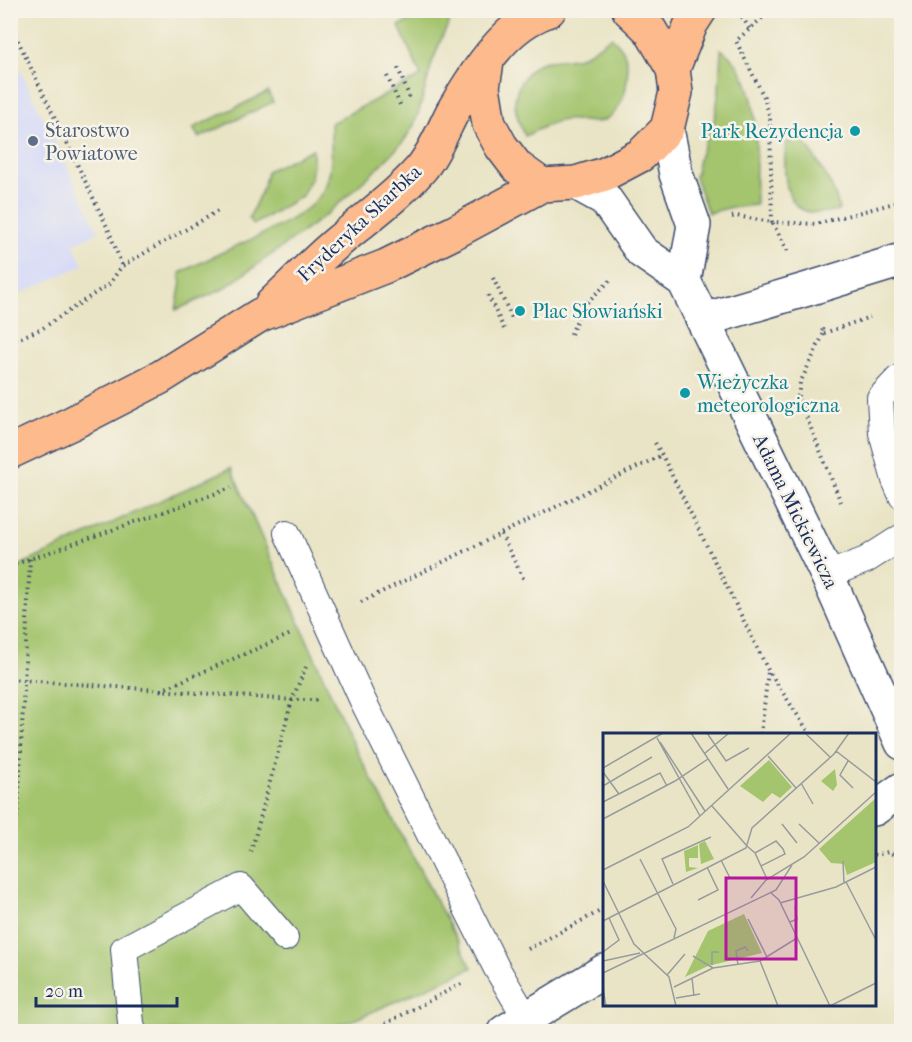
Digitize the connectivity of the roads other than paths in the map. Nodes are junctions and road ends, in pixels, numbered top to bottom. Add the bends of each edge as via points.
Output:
1 (628, 10) edge
2 (700, 10) edge
3 (538, 12) edge
4 (487, 62) junction
5 (673, 69) junction
6 (667, 129) junction
7 (576, 183) junction
8 (542, 185) junction
9 (902, 260) edge
10 (684, 281) junction
11 (260, 315) junction
12 (703, 320) junction
13 (898, 379) dead end
14 (10, 452) edge
15 (902, 496) edge
16 (287, 533) dead end
17 (902, 537) edge
18 (827, 575) junction
19 (902, 743) edge
20 (902, 789) edge
21 (876, 808) edge
22 (285, 938) dead end
23 (603, 972) edge
24 (515, 1025) edge
25 (133, 1032) edge

1 - 5 main road via 650,30
2 - 5 main road
3 - 4 main road, Fryderyka Skarbka via 514,30
4 - 8 main road via 483,87 489,124 517,167
4 - 11 main road, Fryderyka Skarbka via 453,111 420,170
5 - 6 main road via 676,92
6 - 7 main road via 641,155 605,174
6 - 10 street via 676,174 694,225
7 - 8 main road
7 - 10 street, Adama Mickiewicza via 605,199 642,252
8 - 11 main road, Fryderyka Skarbka via 386,266
9 - 12 street
10 - 12 street, Adama Mickiewicza
11 - 14 main road, Fryderyka Skarbka via 161,376
12 - 18 street, Adama Mickiewicza
13 - 15 lane via 880,398 882,433
16 - 24 lane via 362,699 496,967
17 - 18 lane via 866,560
18 - 19 street, Adama Mickiewicza
20 - 21 street
22 - 25 lane via 242,887 124,949
23 - 24 street

